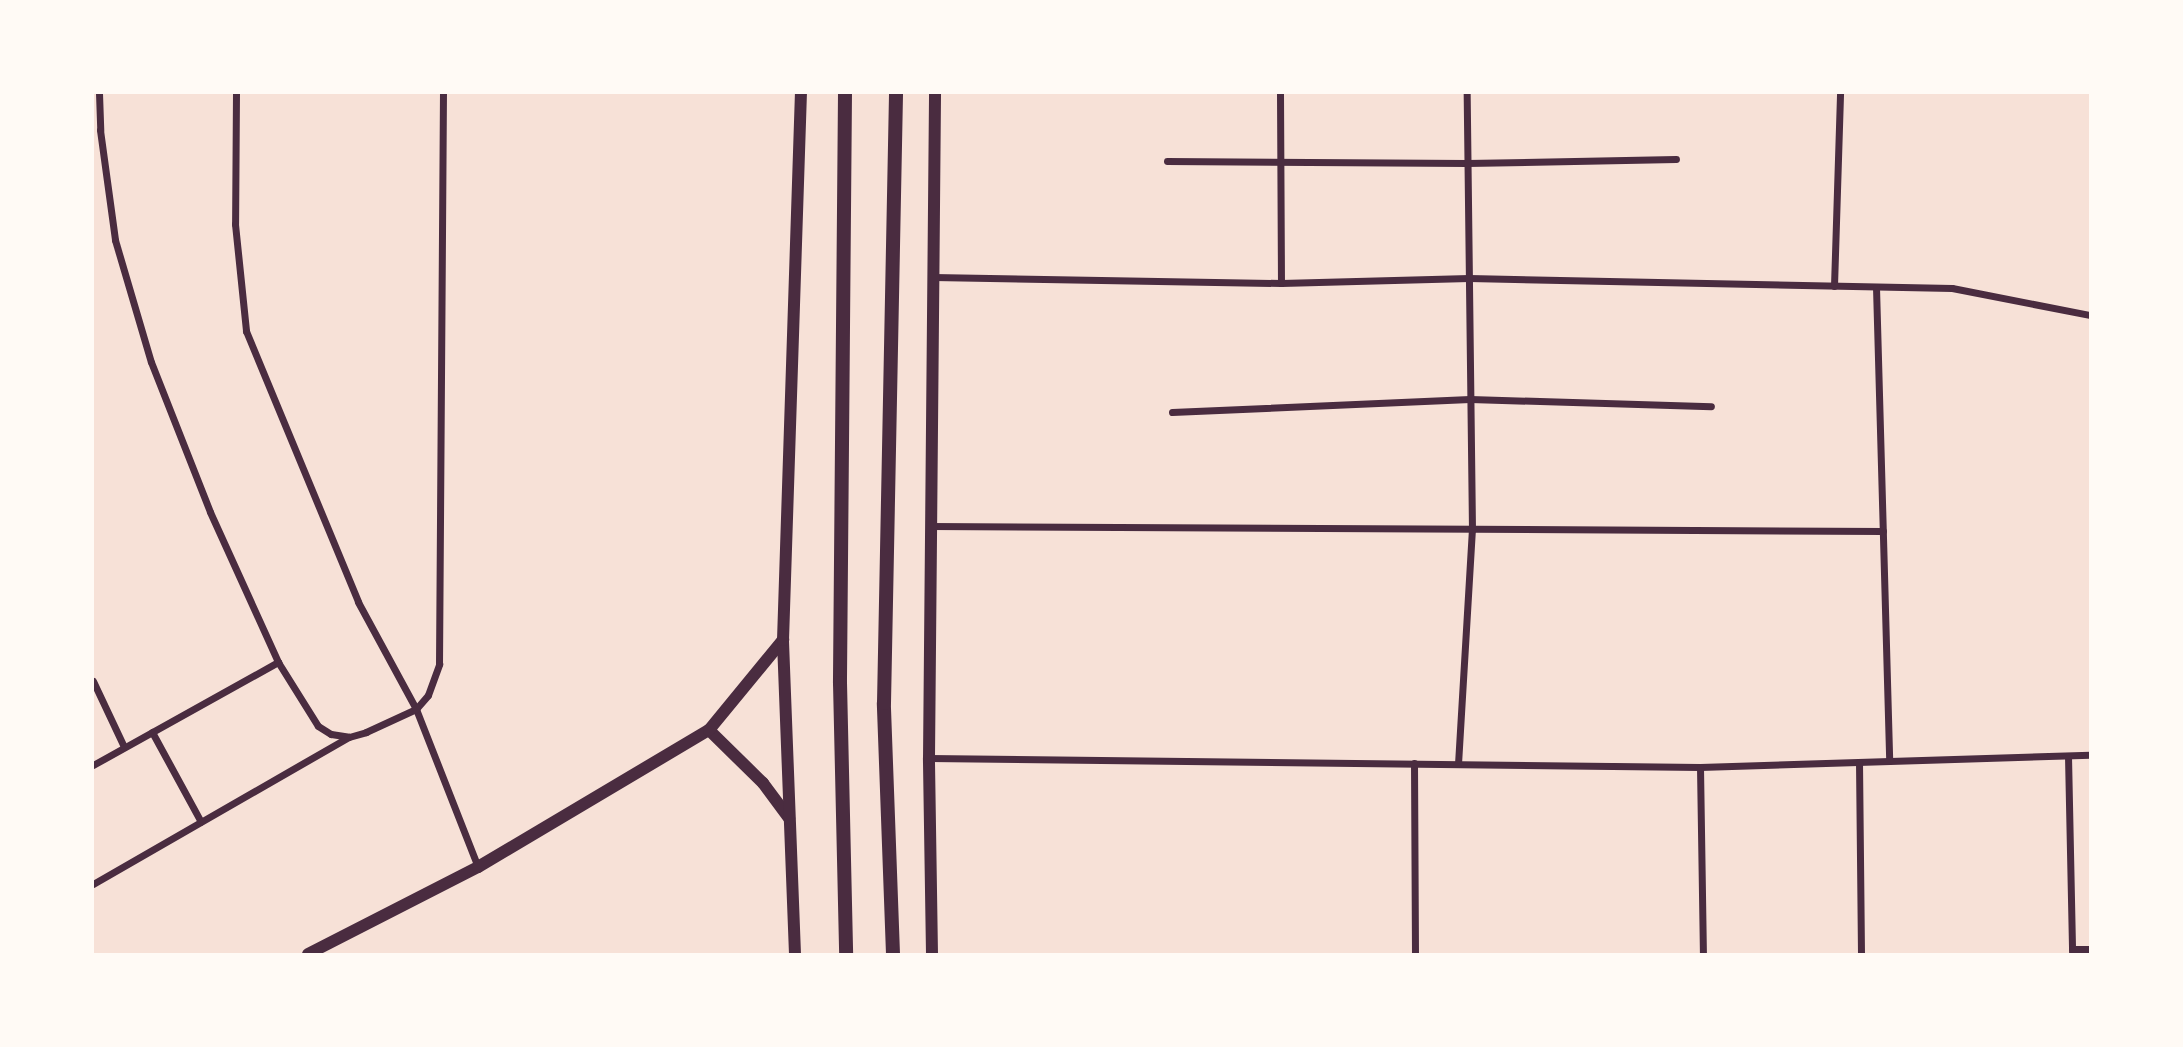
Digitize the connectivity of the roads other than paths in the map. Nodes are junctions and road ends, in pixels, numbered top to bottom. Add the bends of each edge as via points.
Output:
1 (99, 93) edge
2 (236, 93) edge
3 (443, 93) edge
4 (801, 93) edge
5 (845, 93) edge
6 (896, 93) edge
7 (935, 93) edge
8 (1280, 93) edge
9 (1467, 93) edge
10 (1840, 93) edge
11 (1676, 159) dead end
12 (1167, 161) dead end
13 (1280, 162) junction
14 (1467, 163) junction
15 (932, 277) junction
16 (1469, 278) junction
17 (1281, 283) junction
18 (1834, 286) junction
19 (1876, 287) junction
20 (2090, 314) edge
21 (1470, 399) junction
22 (1711, 406) dead end
23 (1172, 412) dead end
24 (930, 526) junction
25 (1472, 530) junction
26 (1883, 531) junction
27 (783, 640) junction
28 (278, 662) junction
29 (93, 681) edge
30 (416, 709) junction
31 (709, 730) junction
32 (152, 732) junction
33 (349, 737) junction
34 (124, 747) junction
35 (2090, 755) edge
36 (2068, 756) junction
37 (929, 758) junction
38 (1889, 761) junction
39 (1859, 762) junction
40 (1413, 763) junction
41 (1458, 764) junction
42 (93, 765) edge
43 (1700, 767) junction
44 (789, 818) junction
45 (201, 822) junction
46 (478, 867) junction
47 (93, 884) edge
48 (2090, 949) edge
49 (2072, 952) edge
50 (308, 954) edge
51 (795, 954) edge
52 (846, 954) edge
53 (893, 954) edge
54 (932, 954) edge
55 (1415, 954) edge
56 (1703, 954) edge
57 (1861, 954) edge

1 - 28 street via 115,240 151,362 210,512
2 - 30 street via 235,224 247,331 358,602
3 - 30 street via 439,664 428,695
4 - 27 street
5 - 52 main road via 840,683
6 - 53 main road via 884,703
7 - 15 street
8 - 13 street
9 - 14 street
10 - 18 street
11 - 14 street
12 - 13 street
13 - 14 street
13 - 17 street
14 - 16 street
15 - 17 street
15 - 24 street
16 - 17 street
16 - 18 street
16 - 21 street
18 - 19 street
19 - 20 street via 1952,289
19 - 26 street
21 - 22 street
21 - 23 street
21 - 25 street
24 - 25 street
24 - 37 street
25 - 26 street
25 - 41 street
26 - 38 street
27 - 31 street
27 - 44 street
28 - 32 street
28 - 33 street via 318,726
29 - 34 street
30 - 33 street
30 - 46 street
31 - 44 street via 763,783
31 - 46 street
32 - 34 street
32 - 45 street
33 - 45 street
34 - 42 street
35 - 36 street
36 - 38 street
36 - 49 street
37 - 40 street
37 - 54 street
38 - 39 street
39 - 43 street
39 - 57 street
40 - 41 street
40 - 55 street
41 - 43 street
43 - 56 street
44 - 51 street
45 - 47 street
46 - 50 street
48 - 49 street

